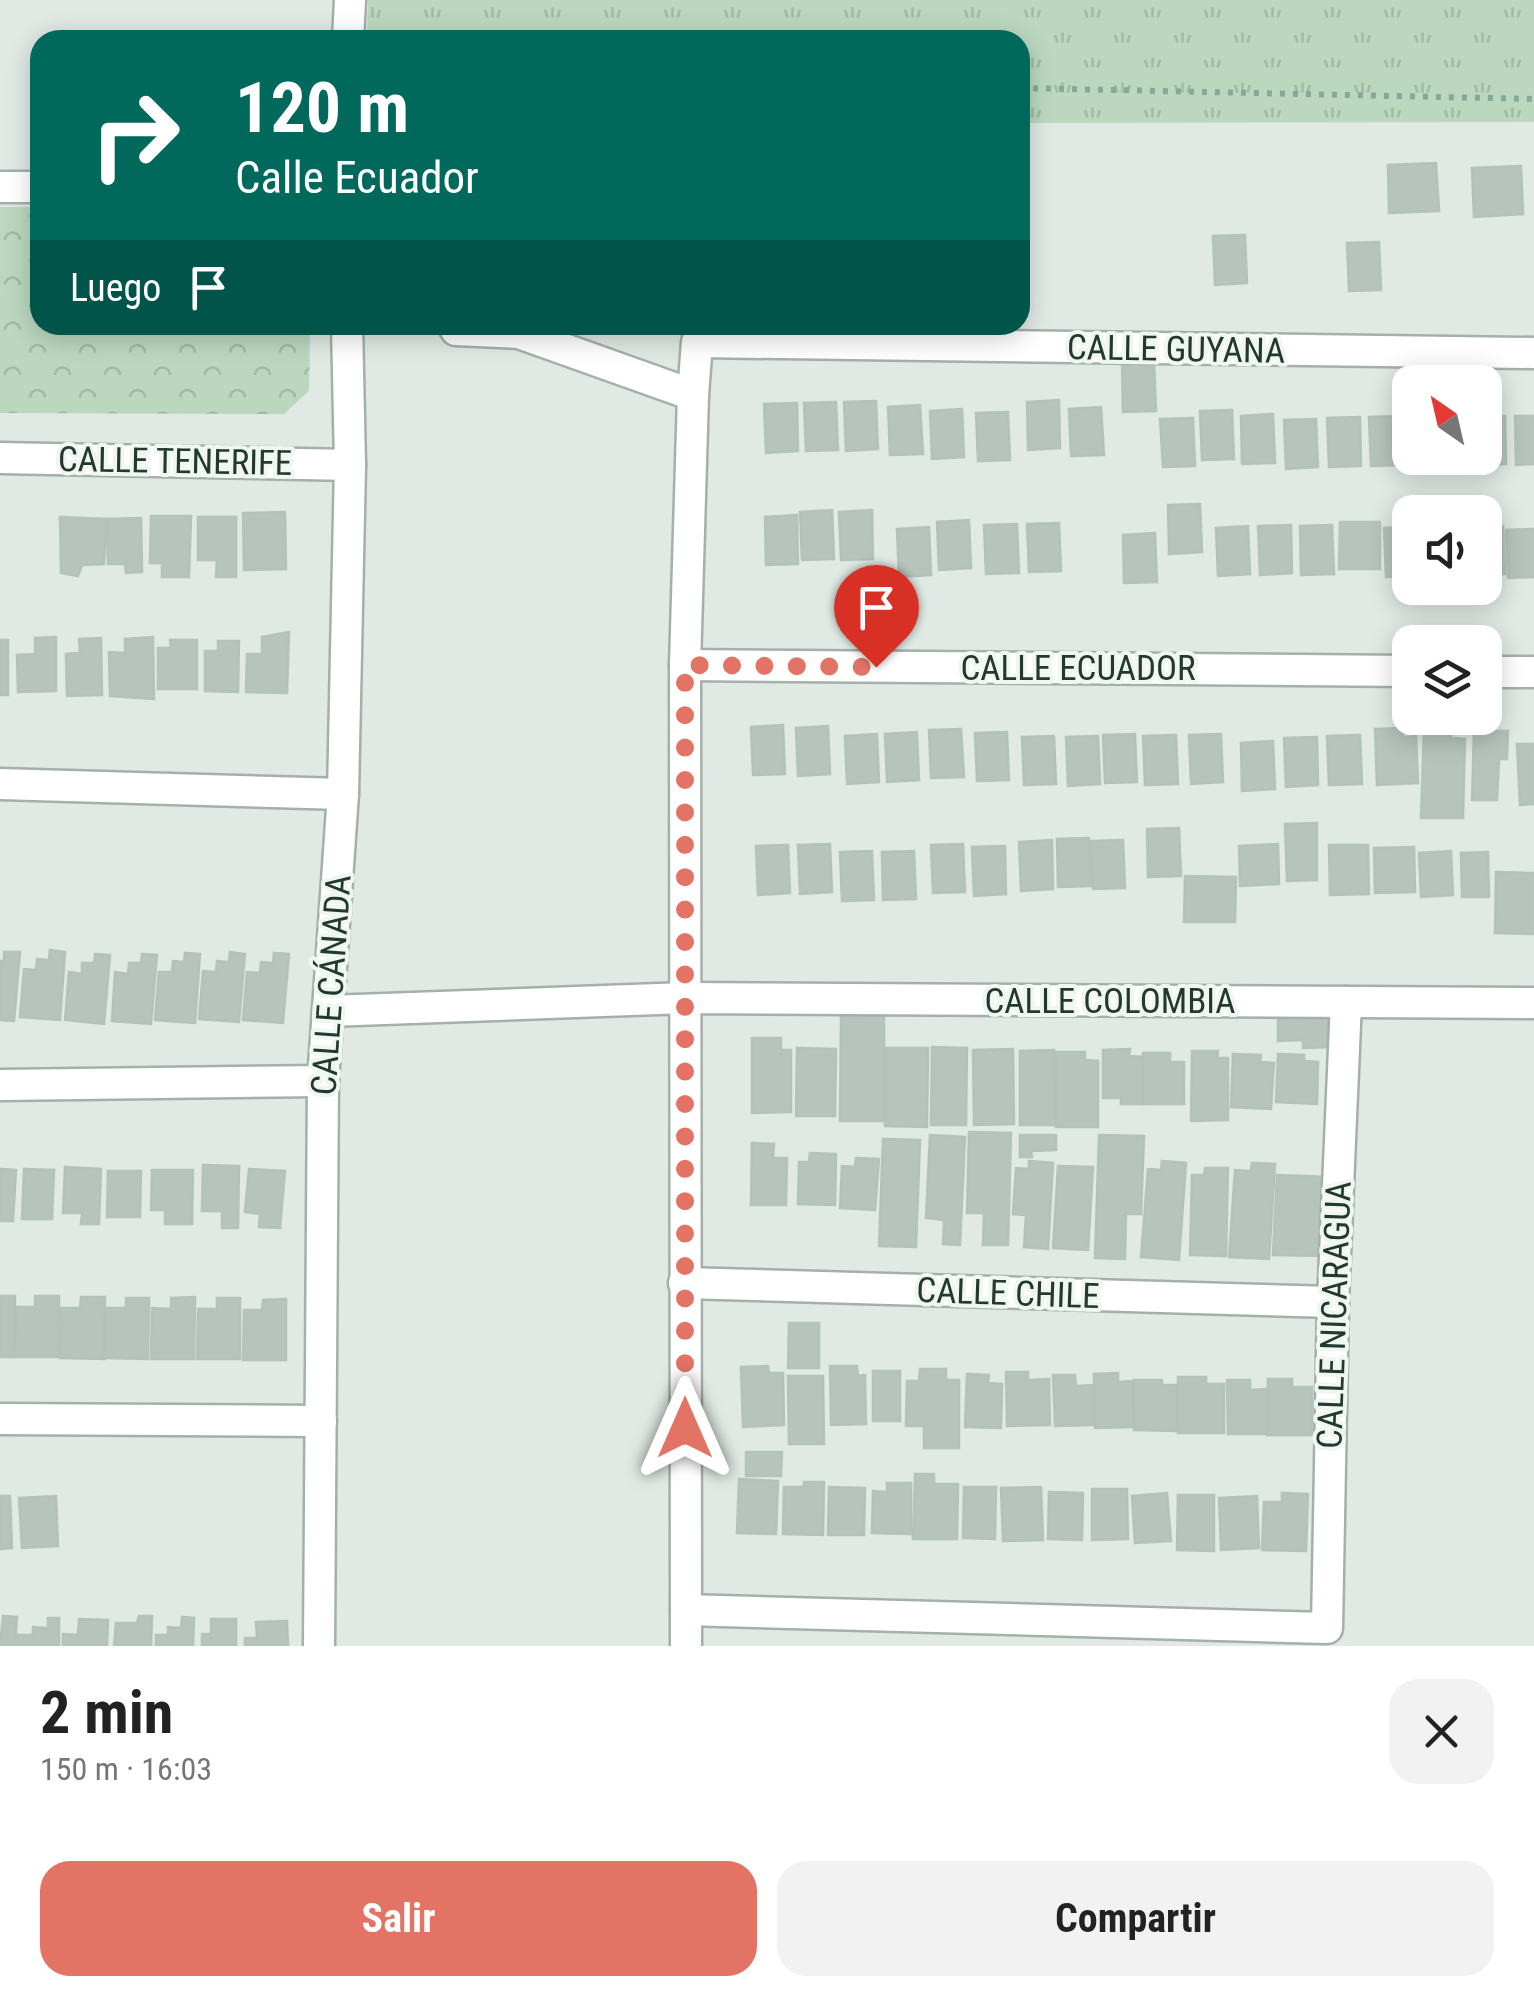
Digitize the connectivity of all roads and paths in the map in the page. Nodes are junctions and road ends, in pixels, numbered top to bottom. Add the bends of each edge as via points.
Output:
1 (350, 0) edge
2 (348, 30) edge
3 (1030, 88) edge
4 (1534, 98) edge
5 (0, 186) edge
6 (30, 187) edge
7 (347, 335) edge
8 (525, 335) edge
9 (1534, 354) edge
10 (692, 395) junction
11 (0, 458) edge
12 (350, 465) junction
13 (685, 665) junction
14 (1392, 671) edge
15 (1502, 672) edge
16 (1534, 672) edge
17 (0, 784) edge
18 (344, 794) junction
19 (686, 998) junction
20 (1346, 1002) junction
21 (1534, 1002) edge
22 (328, 1011) junction
23 (323, 1081) junction
24 (0, 1085) edge
25 (684, 1283) junction
26 (1333, 1302) junction
27 (0, 1419) edge
28 (321, 1421) junction
29 (686, 1610) junction
30 (319, 1646) edge
31 (686, 1646) edge

1 - 2 street
3 - 4 path
5 - 6 street
7 - 12 street, CALLE CÁNADA
8 - 10 street
9 - 10 street, CALLE GUYANA via 697,342
10 - 13 street
11 - 12 street, CALLE TENERIFE
12 - 18 street, CALLE CÁNADA
13 - 14 street, CALLE ECUADOR
13 - 19 street
15 - 16 street
17 - 18 street
18 - 22 street, CALLE CÁNADA
19 - 20 street, CALLE COLOMBIA
19 - 22 street, CALLE COLOMBIA
19 - 25 street
20 - 21 street, CALLE COLOMBIA
20 - 26 street, CALLE NICARAGUA
22 - 23 street, CALLE CÁNADA
23 - 24 street
23 - 28 street, CALLE CÁNADA
25 - 26 street, CALLE CHILE
25 - 29 street
26 - 29 street, CALLE NICARAGUA via 1328,1628
27 - 28 street
28 - 30 street, CALLE CÁNADA
29 - 31 street

